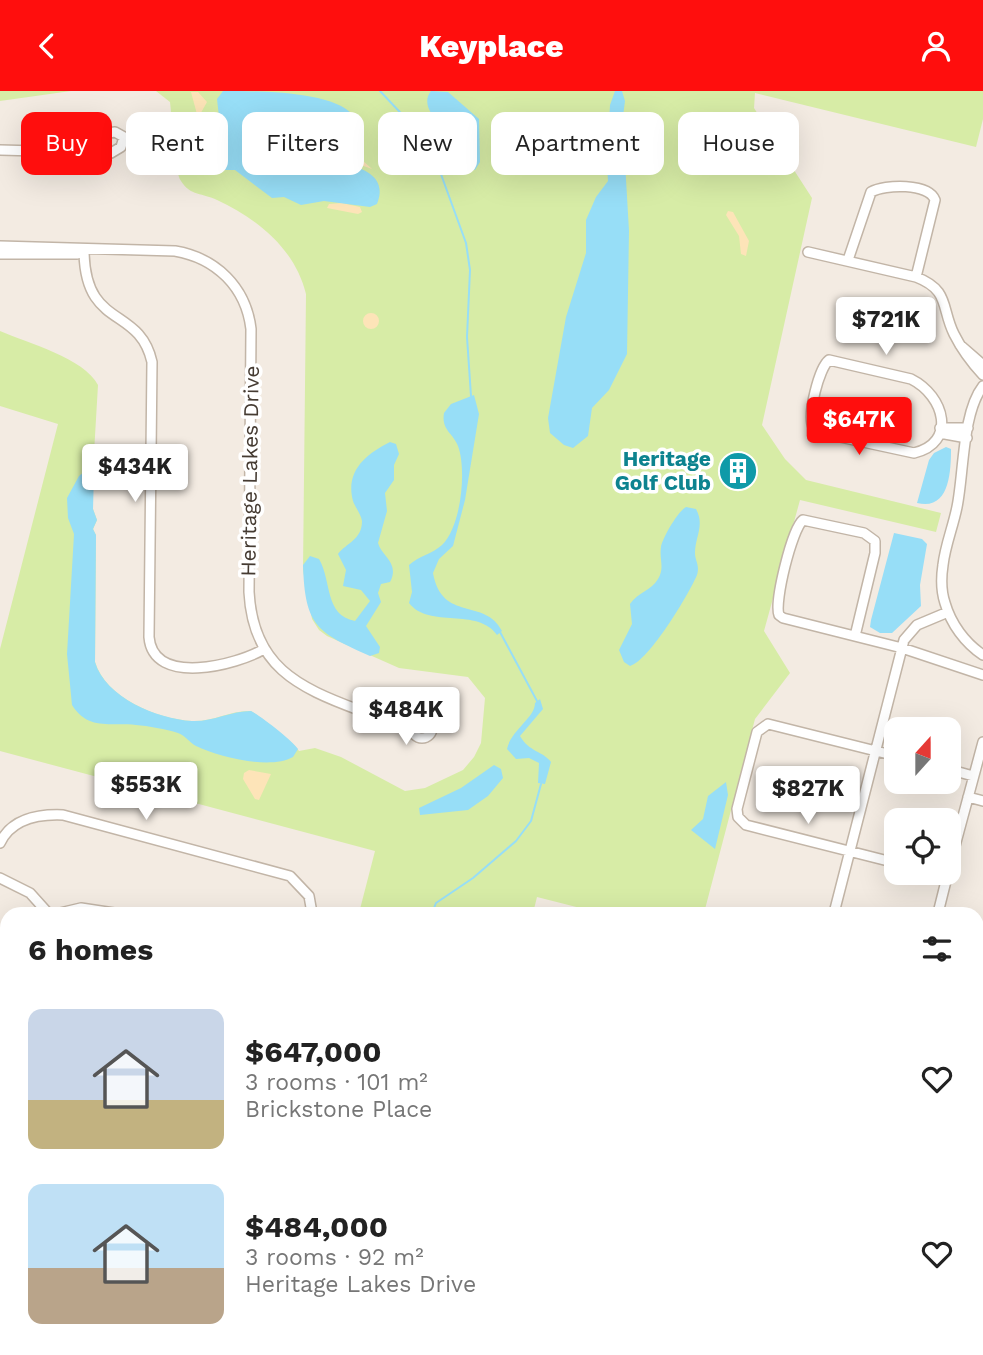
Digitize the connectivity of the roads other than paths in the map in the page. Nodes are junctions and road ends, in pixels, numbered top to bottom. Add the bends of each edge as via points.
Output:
1 (0, 151) edge
2 (21, 151) edge
3 (0, 246) edge
4 (84, 251) junction
5 (808, 252) dead end
6 (0, 254) edge
7 (848, 260) junction
8 (916, 277) junction
9 (960, 345) junction
10 (983, 365) edge
11 (983, 375) edge
12 (983, 386) edge
13 (940, 428) junction
14 (968, 433) junction
15 (948, 612) junction
16 (855, 636) junction
17 (902, 648) junction
18 (264, 649) junction
19 (983, 655) edge
20 (983, 675) edge
21 (412, 727) dead end
22 (983, 742) edge
23 (875, 750) junction
24 (884, 753) edge
25 (981, 754) edge
26 (961, 773) edge
27 (973, 776) junction
28 (968, 797) junction
29 (983, 801) edge
30 (961, 820) edge
31 (0, 843) edge
32 (850, 851) junction
33 (884, 860) edge
34 (0, 878) edge
35 (943, 885) edge
36 (43, 907) edge
37 (312, 907) edge
38 (836, 907) edge
39 (939, 907) edge

1 - 2 street
3 - 4 street, Heritage Lakes Drive via 77,247
4 - 6 street, Heritage Lakes Drive
4 - 18 street, Heritage Lakes Drive via 192,255 223,273 243,299 251,336 248,592
4 - 18 street via 86,279 94,300 138,334 152,362 149,637 153,652 171,666 216,666 233,664
5 - 7 street
7 - 8 street
7 - 8 street via 871,193 895,185 929,193 936,200
8 - 9 street via 944,298
9 - 10 street
9 - 11 street
12 - 14 street via 974,401
13 - 13 street via 936,398 923,385 829,360 823,367 810,421 813,427 914,453 928,446
13 - 14 street via 945,434
14 - 15 street via 957,511 942,568
15 - 17 street via 908,633
15 - 19 street via 960,634
16 - 16 street via 779,615 777,602 795,531 803,520 864,533 876,541
16 - 17 street
17 - 20 street
17 - 23 street
18 - 21 street, Heritage Lakes Drive via 307,690
22 - 25 street
23 - 24 street
23 - 32 street
23 - 32 street via 768,724 757,731 737,809 740,822
25 - 27 street
26 - 27 street
27 - 28 street
28 - 29 street
28 - 30 street
31 - 37 street via 23,820 63,815 280,873 303,887
32 - 33 street
32 - 38 street
34 - 36 street via 30,893
35 - 39 street

